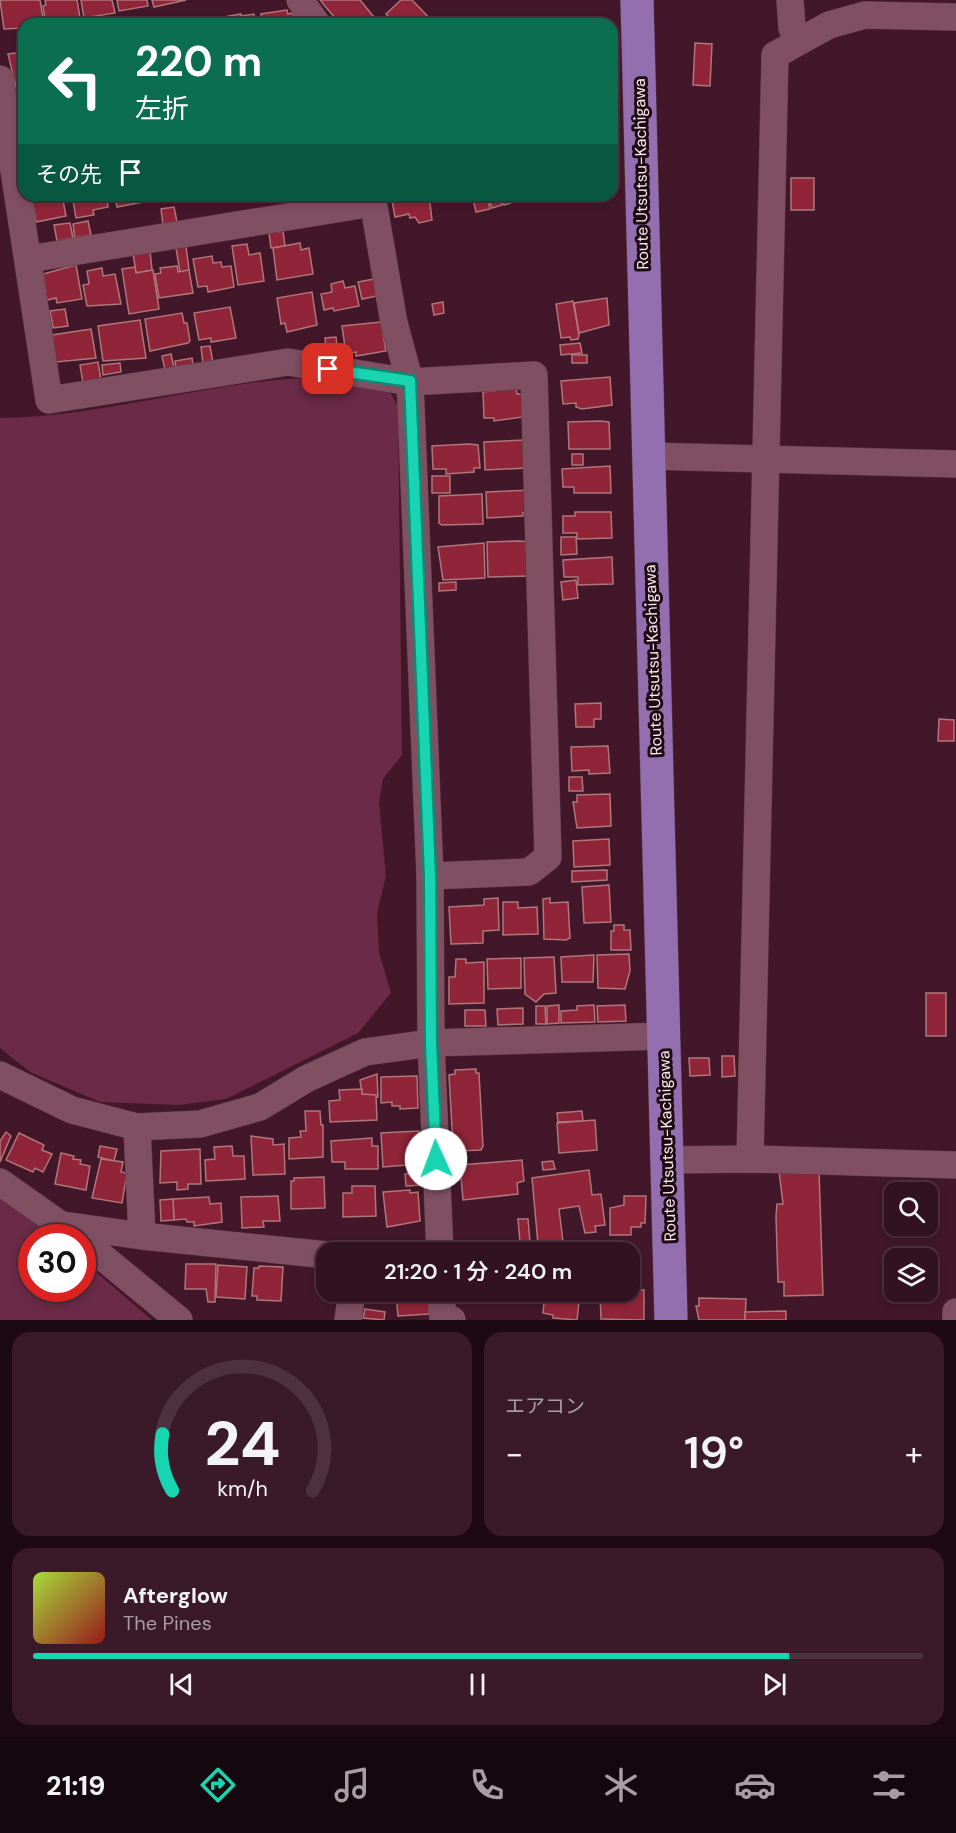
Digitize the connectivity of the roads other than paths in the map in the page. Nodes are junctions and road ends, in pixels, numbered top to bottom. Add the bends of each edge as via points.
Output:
1 (300, 0) edge
2 (637, 0) edge
3 (790, 0) edge
4 (878, 8) edge
5 (956, 17) edge
6 (313, 18) edge
7 (799, 41) junction
8 (0, 79) edge
9 (15, 115) edge
10 (18, 146) edge
11 (23, 201) edge
12 (361, 201) edge
13 (373, 201) edge
14 (29, 258) junction
15 (410, 381) junction
16 (648, 456) junction
17 (766, 459) junction
18 (956, 464) edge
19 (430, 876) junction
20 (664, 1036) junction
21 (431, 1043) junction
22 (0, 1075) edge
23 (137, 1126) junction
24 (750, 1159) junction
25 (668, 1160) junction
26 (956, 1165) edge
27 (0, 1182) edge
28 (61, 1224) edge
29 (96, 1235) edge
30 (142, 1236) junction
31 (440, 1242) edge
32 (96, 1251) edge
33 (316, 1254) edge
34 (351, 1302) edge
35 (441, 1302) edge
36 (956, 1312) edge
37 (179, 1320) edge
38 (348, 1320) edge
39 (452, 1320) edge
40 (671, 1320) edge
41 (956, 1320) edge

1 - 6 street
2 - 16 main road, Route Utsutsu-Kachigawa
3 - 7 street via 792,27
4 - 5 street
4 - 7 street via 829,25
7 - 17 street via 775,55
8 - 9 street
9 - 10 street
11 - 14 street
12 - 14 street
13 - 15 street via 394,323
14 - 15 street via 49,400 288,362
15 - 19 street
15 - 19 street via 534,375 548,857 529,872
16 - 17 street
16 - 20 main road, Route Utsutsu-Kachigawa
17 - 18 street
17 - 24 street
19 - 21 street
20 - 21 street
20 - 25 main road, Route Utsutsu-Kachigawa
21 - 23 street via 365,1052 306,1079 260,1107 200,1124
21 - 31 street
22 - 23 street via 72,1110
23 - 30 street
24 - 25 street
24 - 26 street
25 - 40 main road, Route Utsutsu-Kachigawa
27 - 28 street
29 - 30 street
30 - 33 street
32 - 37 street
34 - 38 street
35 - 39 street via 442,1318
36 - 41 street

